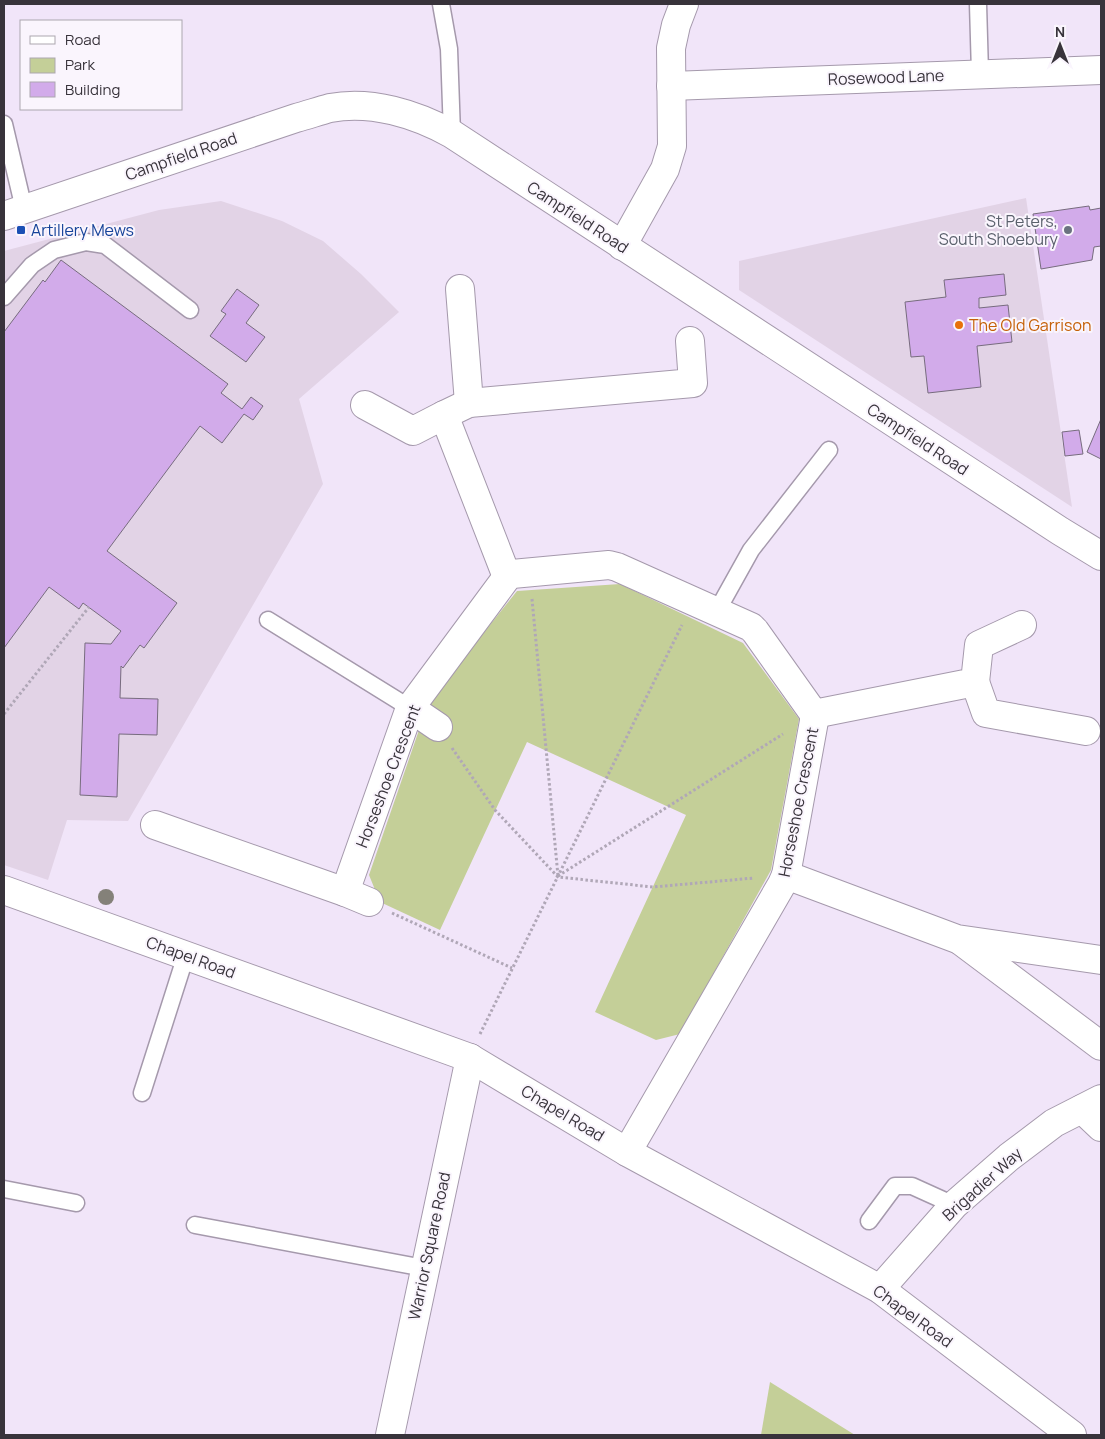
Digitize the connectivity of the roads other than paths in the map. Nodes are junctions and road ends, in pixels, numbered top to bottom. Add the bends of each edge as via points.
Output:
1 (441, 4) edge
2 (684, 4) edge
3 (978, 4) edge
4 (1101, 70) edge
5 (980, 73) junction
6 (671, 86) junction
7 (4, 124) edge
8 (452, 134) junction
9 (14, 213) edge
10 (622, 246) junction
11 (460, 289) dead end
12 (4, 297) edge
13 (190, 310) dead end
14 (690, 341) dead end
15 (470, 404) junction
16 (365, 405) dead end
17 (444, 415) junction
18 (829, 450) dead end
19 (1101, 555) edge
20 (518, 575) junction
21 (706, 606) junction
22 (268, 620) dead end
23 (1022, 625) dead end
24 (975, 682) junction
25 (410, 708) junction
26 (814, 714) junction
27 (438, 727) road end
28 (1086, 731) dead end
29 (155, 825) dead end
30 (786, 876) junction
31 (4, 890) edge
32 (957, 939) junction
33 (186, 956) junction
34 (1101, 960) edge
35 (1101, 1046) edge
36 (470, 1058) junction
37 (142, 1093) dead end
38 (1092, 1104) edge
39 (1101, 1127) edge
40 (627, 1152) junction
41 (4, 1189) edge
42 (76, 1203) dead end
43 (954, 1205) junction
44 (868, 1221) dead end
45 (195, 1225) dead end
46 (424, 1268) junction
47 (880, 1289) junction
48 (390, 1435) edge
49 (1072, 1435) edge

1 - 8 lane via 450,48
2 - 6 street via 671,48
3 - 5 lane
4 - 5 street, Rosewood Lane
5 - 6 street, Rosewood Lane
6 - 10 street via 672,146 665,169
7 - 9 lane
8 - 9 street, Campfield Road via 395,111 374,107 330,108
8 - 10 street, Campfield Road
10 - 19 street, Campfield Road
11 - 15 street
12 - 13 lane via 32,265 54,250 86,242 104,245
14 - 15 street via 693,383
15 - 17 street
16 - 17 street via 413,431
17 - 20 street
18 - 21 lane
20 - 21 street, Horseshoe Crescent via 609,565
20 - 25 street, Horseshoe Crescent
21 - 26 street, Horseshoe Crescent via 755,631
22 - 25 lane
23 - 24 street via 979,645
24 - 26 street
24 - 28 street via 986,713
25 - 27 street
25 - 29 street, Horseshoe Crescent via 357,897
26 - 30 street, Horseshoe Crescent
30 - 32 street
30 - 40 street, Horseshoe Crescent
31 - 33 street, Chapel Road
32 - 34 street
32 - 35 street
33 - 36 street, Chapel Road
33 - 37 lane
36 - 40 street, Chapel Road
36 - 46 street, Warrior Square Road
38 - 39 street
38 - 43 street, Brigadier Way via 1054,1123
40 - 47 street, Chapel Road
41 - 42 lane
43 - 44 lane via 912,1186 895,1186
43 - 47 street, Brigadier Way
45 - 46 lane
46 - 48 street, Warrior Square Road
47 - 49 street, Chapel Road

